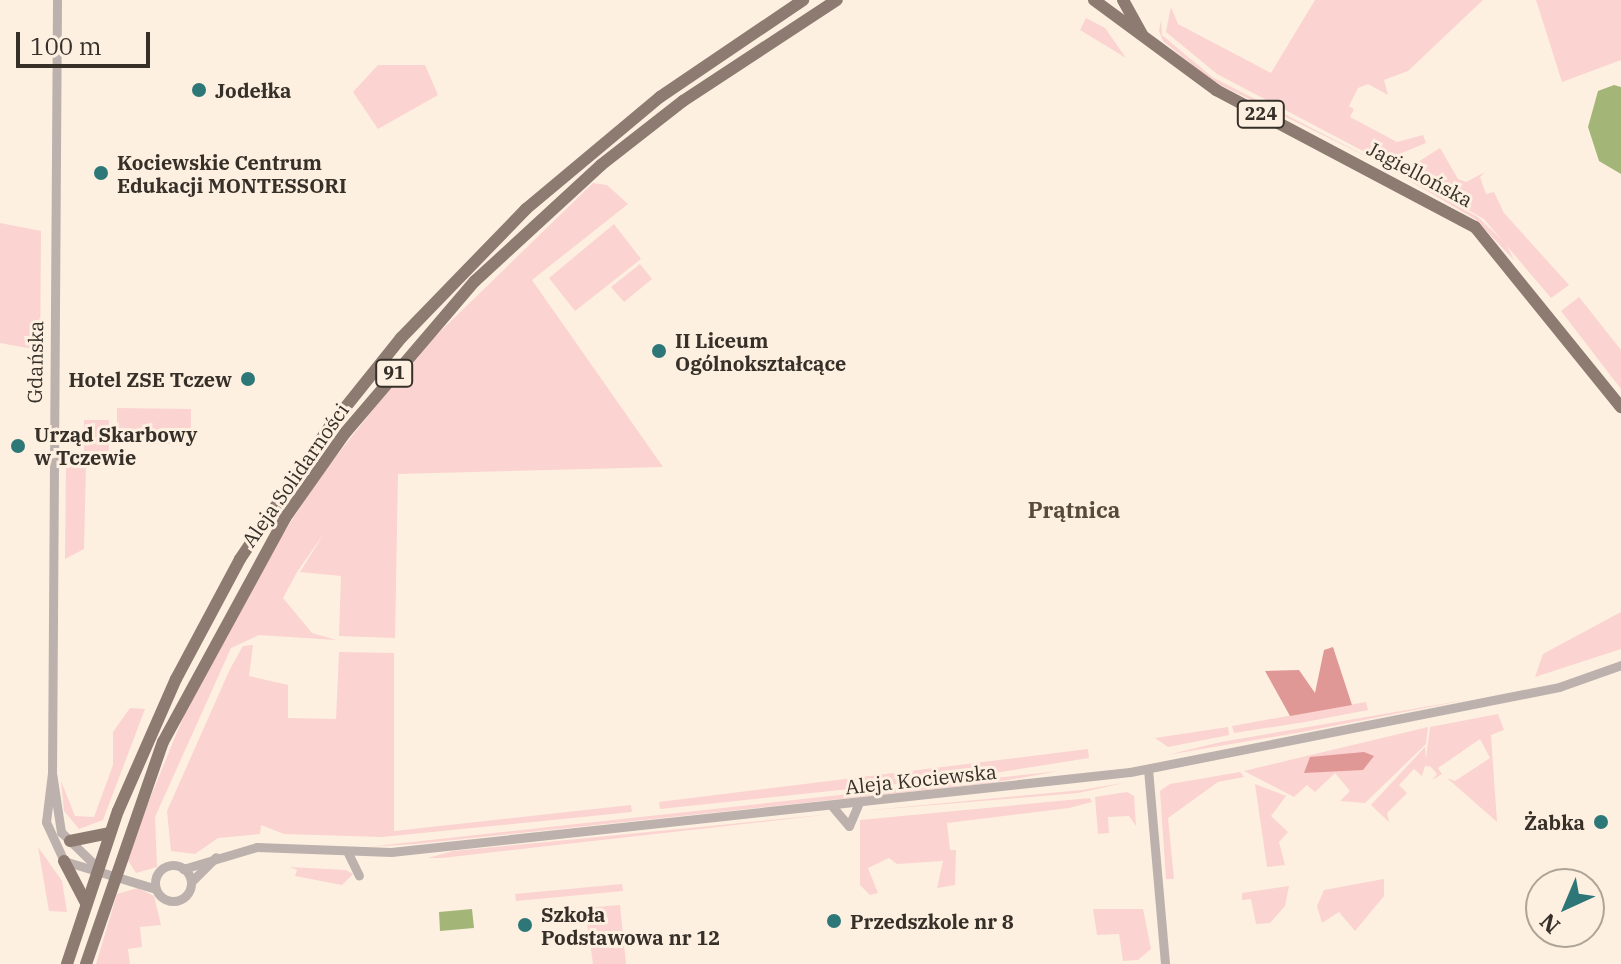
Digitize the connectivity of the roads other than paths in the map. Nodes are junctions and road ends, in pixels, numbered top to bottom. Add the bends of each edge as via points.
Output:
1 (57, 0) edge
2 (803, 0) edge
3 (837, 0) edge
4 (1094, 0) edge
5 (1123, 0) edge
6 (1146, 40) junction
7 (1621, 407) edge
8 (1621, 665) edge
9 (1148, 769) junction
10 (52, 773) junction
11 (859, 803) junction
12 (832, 806) junction
13 (110, 833) junction
14 (70, 841) junction
15 (348, 853) junction
16 (216, 857) junction
17 (64, 861) junction
18 (98, 868) junction
19 (183, 869) junction
20 (113, 873) junction
21 (156, 876) junction
22 (359, 876) dead end
23 (137, 880) junction
24 (191, 882) junction
25 (156, 889) junction
26 (86, 903) junction
27 (67, 964) edge
28 (86, 964) edge
29 (1165, 964) edge

1 - 10 street, Gdańska
2 - 13 main road, Aleja Solidarności / 91 via 591,151 401,338 285,487 240,559 166,700
3 - 20 main road, Aleja Solidarności / 91 via 753,52 619,150 475,281 414,349 285,518 219,631 163,742
4 - 6 main road, Jagiellońska / 224
5 - 6 main road, Jagiellońska / 224
6 - 7 main road, Jagiellońska / 224 via 1216,90 1475,227
8 - 9 street, Aleja Kociewska via 1559,687
9 - 11 street, Aleja Kociewska
9 - 29 street
10 - 14 street, Gdańska via 56,819
10 - 17 street, Gdańska via 46,822
11 - 12 street, Aleja Kociewska
11 - 12 street via 849,826
12 - 15 street, Aleja Kociewska
13 - 14 main road
13 - 18 main road, Aleja Solidarności / 91
14 - 18 street, Gdańska
15 - 16 street, Aleja Kociewska via 257,847
15 - 22 street
16 - 19 street, Aleja Kociewska
16 - 24 street
17 - 18 street
17 - 26 main road
18 - 20 street
18 - 26 main road, Aleja Solidarności / 91
19 - 21 street via 169,866
19 - 24 street
20 - 23 street
20 - 28 main road, Aleja Solidarności / 91
21 - 23 street
21 - 25 street
23 - 25 street
24 - 25 street via 188,892 175,901
26 - 27 main road, Aleja Solidarności / 91

